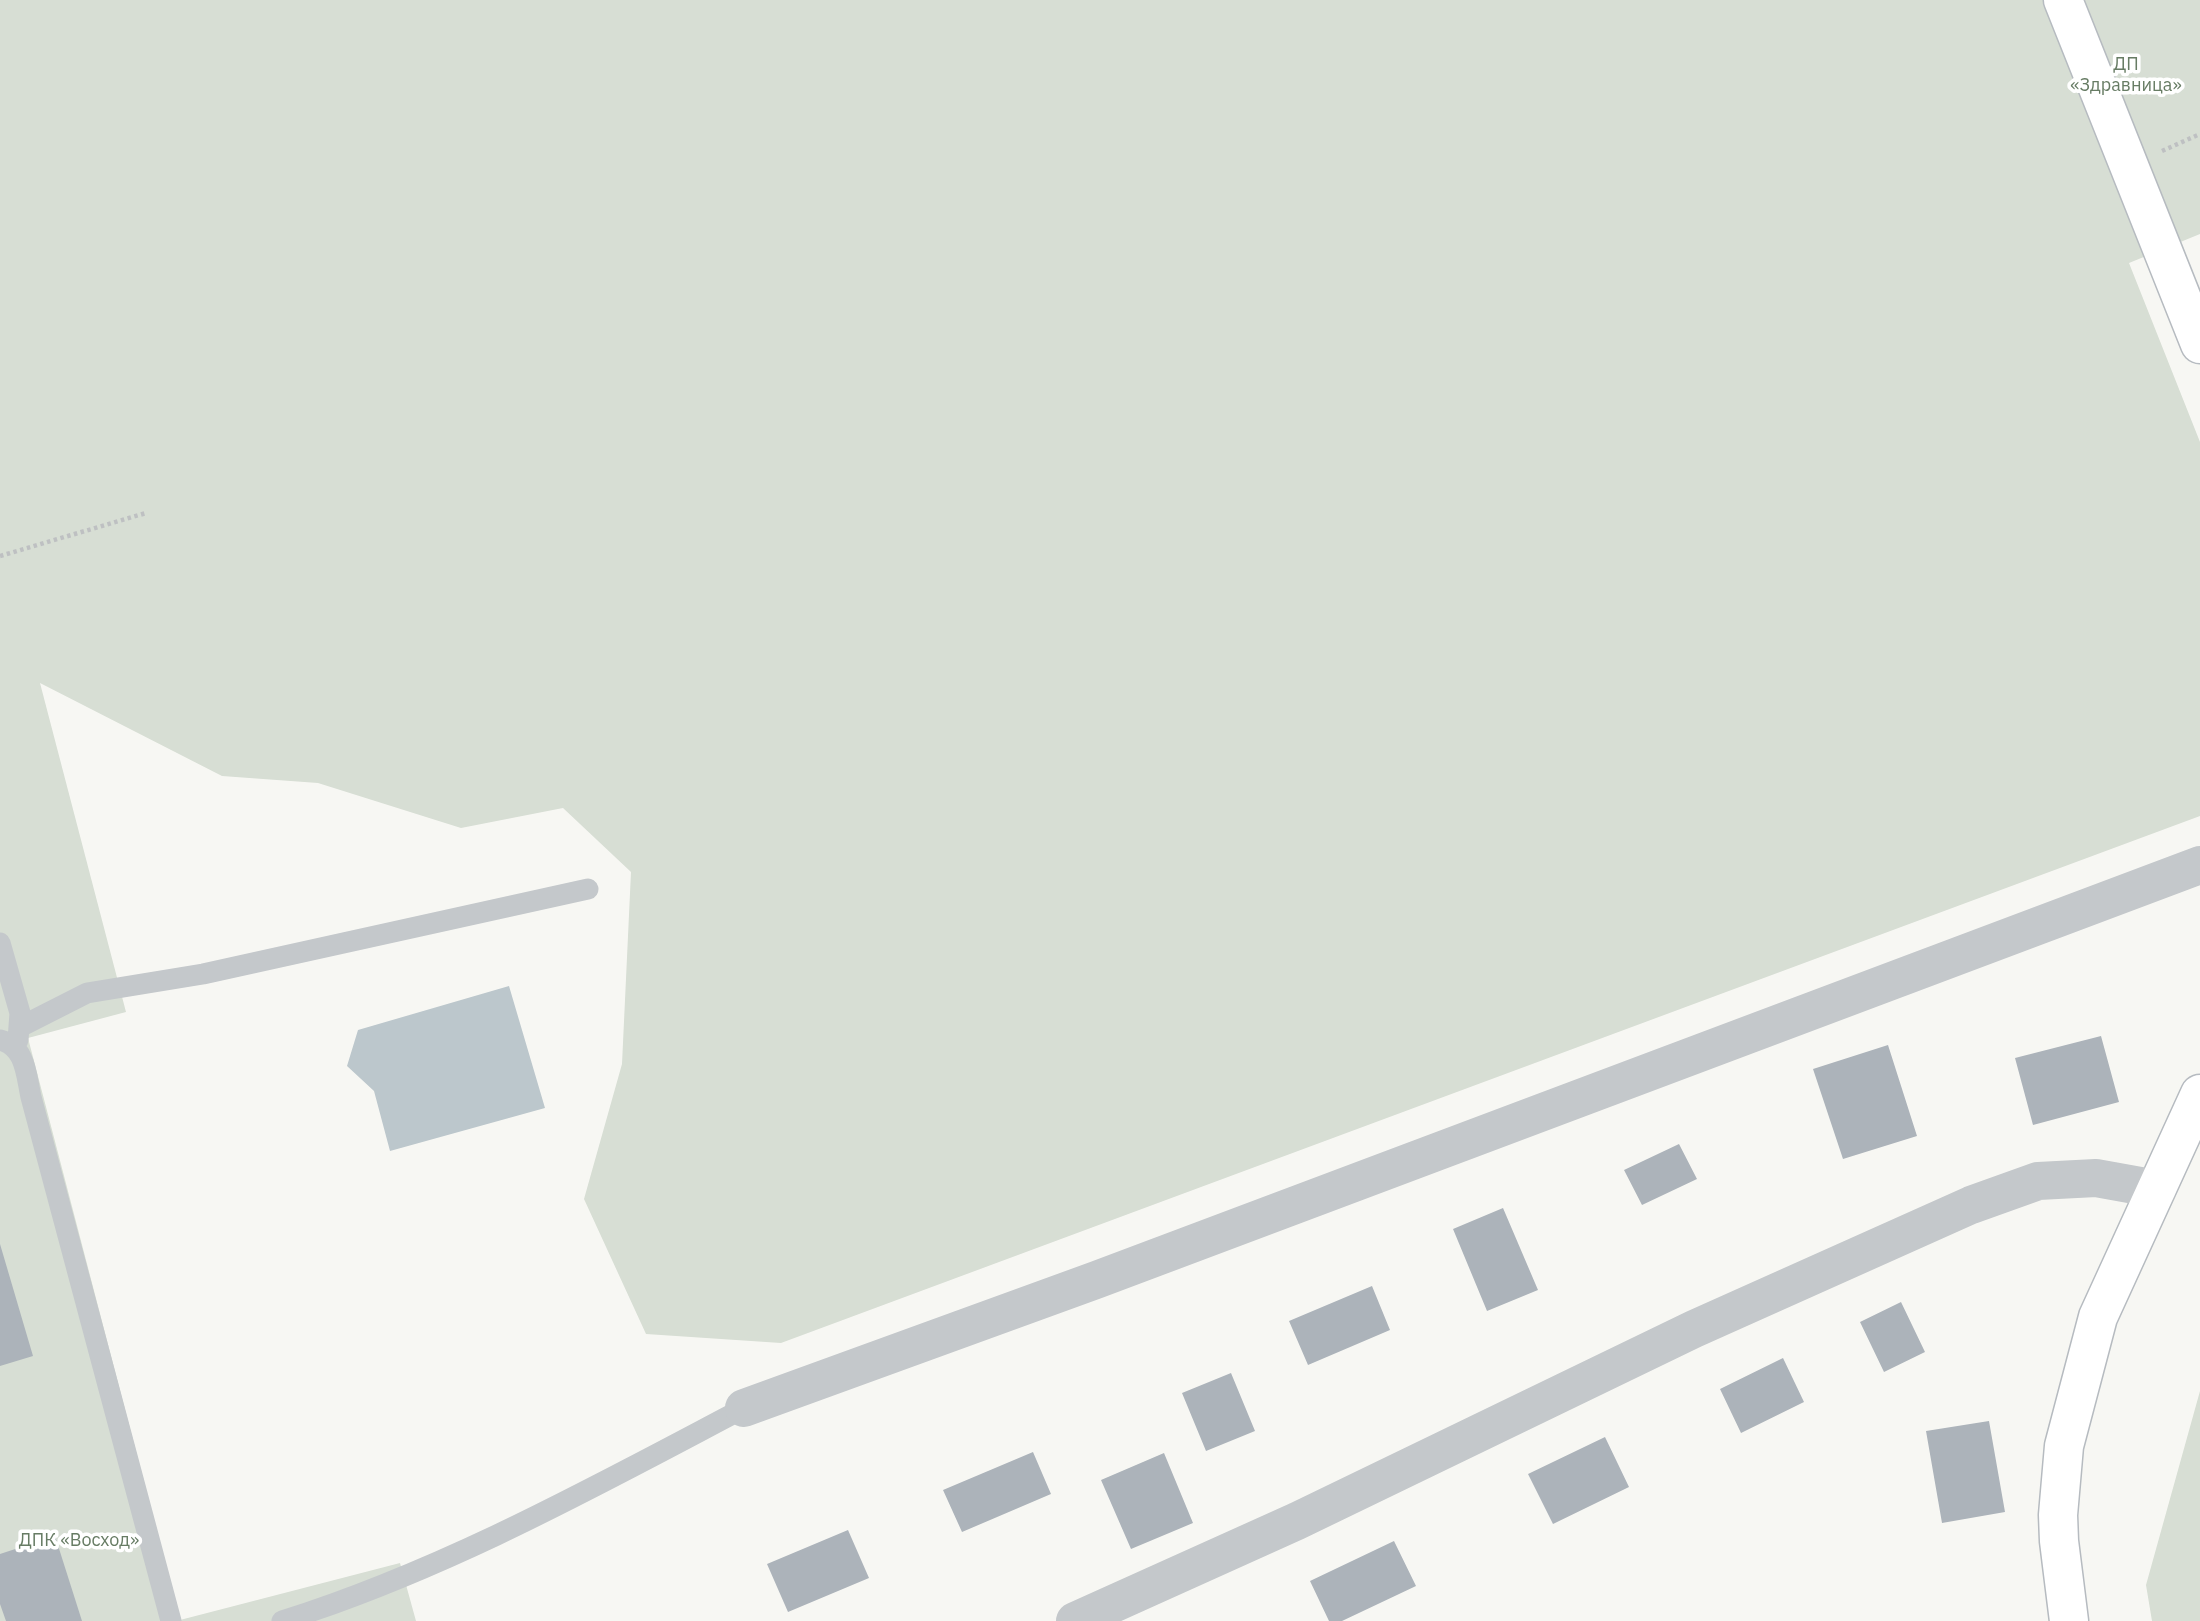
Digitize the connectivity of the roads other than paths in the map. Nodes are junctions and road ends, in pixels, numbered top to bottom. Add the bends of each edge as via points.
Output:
1 (2063, 0) edge
2 (2200, 344) edge
3 (2200, 865) edge
4 (588, 889) dead end
5 (0, 943) edge
6 (12, 1038) edge
7 (2200, 1094) edge
8 (2157, 1189) junction
9 (744, 1408) joint
10 (171, 1621) edge
11 (282, 1621) edge
12 (1075, 1621) edge
13 (2069, 1621) edge

1 - 2 street
3 - 9 street
4 - 6 lane via 203,974 87,993
5 - 6 lane via 20,1013
6 - 10 lane via 24,1061
7 - 8 street
8 - 12 street via 2096,1178 2038,1181 1972,1205 1694,1329 1297,1521
8 - 13 street via 2098,1317 2064,1446 2058,1515
9 - 11 lane via 554,1508 339,1603

